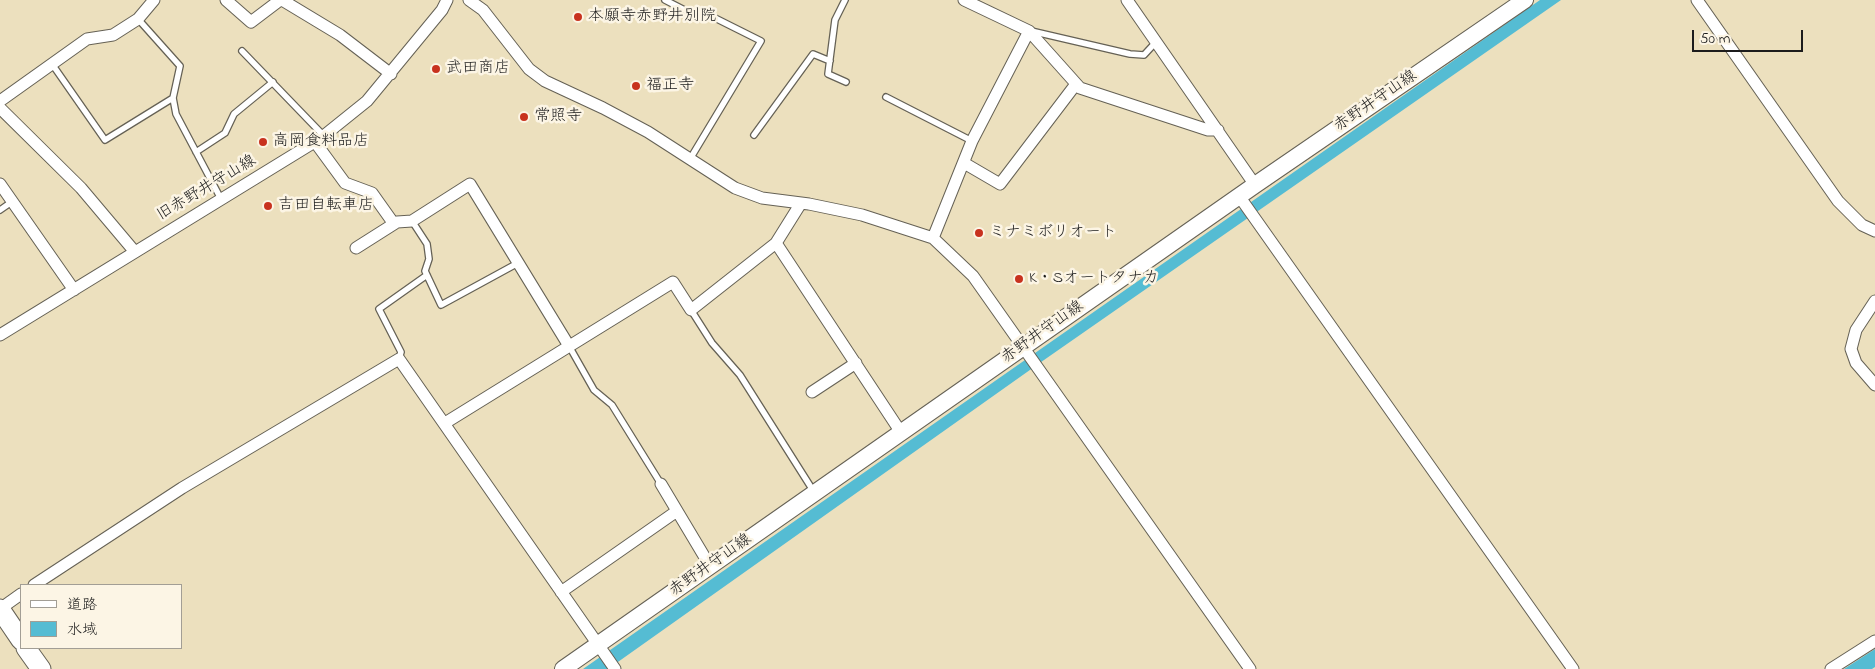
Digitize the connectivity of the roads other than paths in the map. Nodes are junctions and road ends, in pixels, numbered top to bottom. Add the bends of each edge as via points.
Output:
1 (154, 0) edge
2 (226, 0) edge
3 (281, 0) edge
4 (448, 0) edge
5 (469, 0) edge
6 (664, 0) edge
7 (845, 0) edge
8 (964, 0) edge
9 (1127, 0) edge
10 (1525, 0) edge
11 (1697, 0) edge
12 (138, 19) junction
13 (1029, 31) junction
14 (1156, 42) junction
15 (242, 51) dead end
16 (830, 61) junction
17 (52, 64) junction
18 (391, 74) junction
19 (273, 82) junction
20 (846, 82) dead end
21 (1076, 84) junction
22 (886, 97) dead end
23 (173, 98) junction
24 (0, 101) edge
25 (0, 108) edge
26 (1218, 130) junction
27 (754, 135) dead end
28 (320, 139) junction
29 (972, 141) junction
30 (196, 152) junction
31 (690, 158) junction
32 (964, 163) junction
33 (0, 184) edge
34 (1255, 185) junction
35 (1240, 196) junction
36 (221, 199) junction
37 (13, 201) junction
38 (801, 203) junction
39 (0, 210) edge
40 (412, 222) junction
41 (394, 224) junction
42 (1875, 231) edge
43 (933, 238) junction
44 (776, 243) junction
45 (356, 248) dead end
46 (135, 252) junction
47 (518, 263) junction
48 (426, 275) junction
49 (74, 290) junction
50 (1875, 301) edge
51 (691, 310) junction
52 (0, 335) edge
53 (568, 346) junction
54 (1024, 346) junction
55 (399, 359) junction
56 (856, 364) junction
57 (1875, 385) edge
58 (812, 392) dead end
59 (444, 423) junction
60 (902, 434) junction
61 (661, 484) joint
62 (814, 494) junction
63 (677, 511) junction
64 (710, 566) junction
65 (36, 584) edge
66 (561, 592) junction
67 (20, 595) edge
68 (0, 609) edge
69 (20, 639) edge
70 (1875, 641) edge
71 (598, 644) junction
72 (27, 649) edge
73 (40, 669) edge
74 (563, 669) edge
75 (615, 669) edge
76 (1250, 669) edge
77 (1573, 669) edge
78 (1831, 669) edge

1 - 12 street
2 - 3 street via 251,22
3 - 18 street via 340,35
4 - 18 street, 旧赤野井守山線
5 - 31 street via 483,10 528,69
6 - 31 lane via 702,19 711,16 761,41
7 - 16 lane via 835,20
8 - 13 street
9 - 14 street
10 - 34 main road, 赤野井守山線
11 - 42 street via 1838,201 1862,225
12 - 17 street via 113,35 87,39
12 - 23 lane via 180,66
13 - 14 lane via 1130,54 1144,55
13 - 21 street
13 - 29 street
14 - 26 street
15 - 19 lane
16 - 20 lane via 828,74
16 - 27 lane via 813,54
17 - 23 lane via 106,140
17 - 24 street
18 - 28 street, 旧赤野井守山線 via 367,101
19 - 28 lane
19 - 30 lane via 234,114 225,133
21 - 26 street via 1132,107 1208,130
21 - 32 street via 1000,184
22 - 29 lane
23 - 30 lane via 176,114
25 - 46 street via 81,188
26 - 34 street
28 - 36 street, 旧赤野井守山線
28 - 41 street via 346,183 372,193
29 - 32 street
30 - 36 lane
31 - 38 street via 744,191 762,198
32 - 43 street
33 - 37 street
34 - 35 main road, 赤野井守山線
35 - 54 main road, 赤野井守山線
35 - 77 street
36 - 46 street, 旧赤野井守山線
37 - 39 lane
37 - 49 street
38 - 43 street via 862,215
38 - 44 street
40 - 41 street
40 - 47 street via 470,184
40 - 48 lane via 427,244
41 - 45 street
43 - 54 street via 973,276
44 - 51 street
44 - 56 street
46 - 49 street, 旧赤野井守山線
47 - 48 lane via 440,305
47 - 53 street
48 - 55 lane via 378,310 401,352
49 - 52 street, 旧赤野井守山線
50 - 57 street via 1856,330 1851,349 1856,362
51 - 53 street via 673,282
51 - 62 lane via 712,343 740,375
53 - 59 street
53 - 61 lane via 594,390 612,405
54 - 60 main road, 赤野井守山線
54 - 76 street
55 - 59 street
55 - 65 street via 182,488
56 - 58 street
56 - 60 street
59 - 66 street
60 - 62 main road, 赤野井守山線
61 - 63 street
62 - 64 main road, 赤野井守山線
63 - 64 street
63 - 66 street
64 - 71 main road, 赤野井守山線
66 - 71 street
67 - 68 street
68 - 69 main road
70 - 78 street
71 - 74 main road, 赤野井守山線
71 - 75 street
72 - 73 main road

